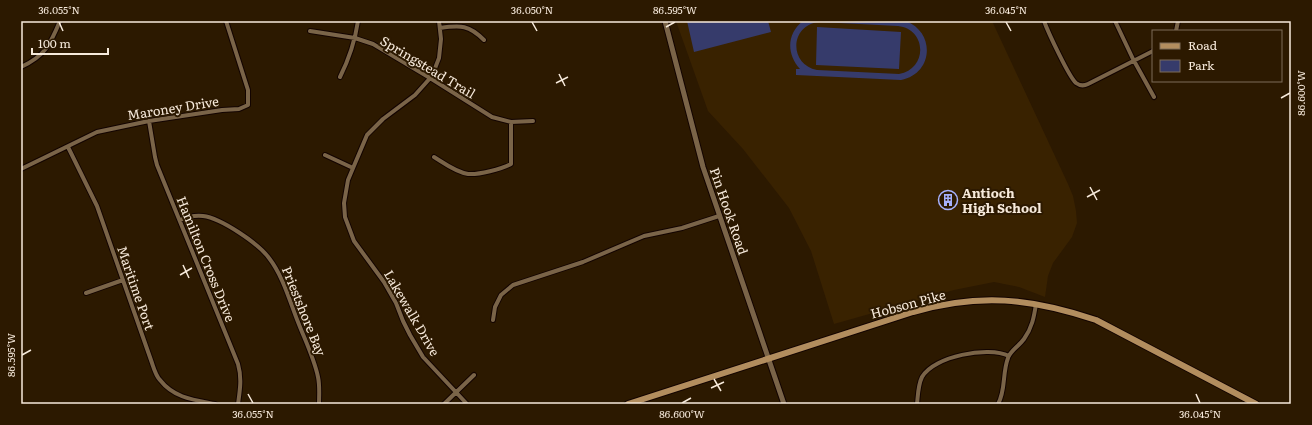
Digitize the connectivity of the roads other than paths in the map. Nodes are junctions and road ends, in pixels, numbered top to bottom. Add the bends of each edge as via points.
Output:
1 (60, 21) edge
2 (226, 21) edge
3 (358, 21) edge
4 (439, 21) edge
5 (665, 21) edge
6 (1044, 21) edge
7 (1115, 21) edge
8 (440, 28) junction
9 (310, 31) dead end
10 (355, 38) junction
11 (484, 40) dead end
12 (1152, 51) edge
13 (1133, 60) junction
14 (21, 67) edge
15 (340, 77) dead end
16 (430, 78) junction
17 (1154, 97) dead end
18 (149, 121) junction
19 (533, 121) dead end
20 (511, 122) junction
21 (68, 147) junction
22 (325, 155) dead end
23 (434, 157) dead end
24 (353, 168) junction
25 (21, 169) edge
26 (719, 216) junction
27 (180, 220) junction
28 (123, 280) junction
29 (86, 293) dead end
30 (1036, 304) junction
31 (493, 320) dead end
32 (1008, 356) junction
33 (768, 359) junction
34 (474, 375) dead end
35 (456, 393) junction
36 (215, 404) edge
37 (238, 404) edge
38 (319, 404) edge
39 (444, 404) edge
40 (467, 404) edge
41 (628, 404) edge
42 (784, 404) edge
43 (917, 404) edge
44 (998, 404) edge
45 (1256, 404) edge

1 - 14 street via 50,44 32,62
2 - 18 street, Maroney Drive via 248,90 248,105 239,109
3 - 10 street
4 - 8 street, Lakewalk Drive
5 - 26 street, Pin Hook Road via 703,167
6 - 13 street via 1077,84 1088,84
7 - 13 street
8 - 11 street via 463,27 472,30
8 - 16 street, Lakewalk Drive via 439,58
9 - 10 street, Springstead Trail
10 - 15 street
10 - 16 street, Springstead Trail via 373,44
12 - 13 street
13 - 17 street
16 - 20 street, Springstead Trail via 492,117
16 - 24 street, Lakewalk Drive via 415,95 383,119 367,135
18 - 21 street, Maroney Drive via 97,132
18 - 27 street, Hamilton Cross Drive via 157,165
19 - 20 street, Springstead Trail
20 - 23 street via 511,164 502,169 468,174 452,169
21 - 25 street, Maroney Drive
21 - 28 street, Maritime Port via 97,206
22 - 24 street
24 - 35 street, Lakewalk Drive via 344,203 345,217 354,241 384,282 410,336 423,356
26 - 31 street via 682,228 644,236 583,262 513,285 502,295
26 - 33 street, Pin Hook Road
27 - 37 street, Hamilton Cross Drive via 238,364 241,382
27 - 38 street, Priestshore Bay via 197,216 216,220 255,244 270,258 316,368
28 - 29 street
28 - 36 street, Maritime Port via 160,380 168,388 186,398
30 - 32 street via 1030,329
30 - 33 main road, Hobson Pike via 984,300 934,306
30 - 45 main road, Hobson Pike via 1096,320
32 - 43 street via 992,352 979,353 939,362 922,376 918,387
32 - 44 street via 1002,397
33 - 41 main road, Hobson Pike
33 - 42 street, Pin Hook Road
34 - 35 street
35 - 39 street
35 - 40 street, Lakewalk Drive

